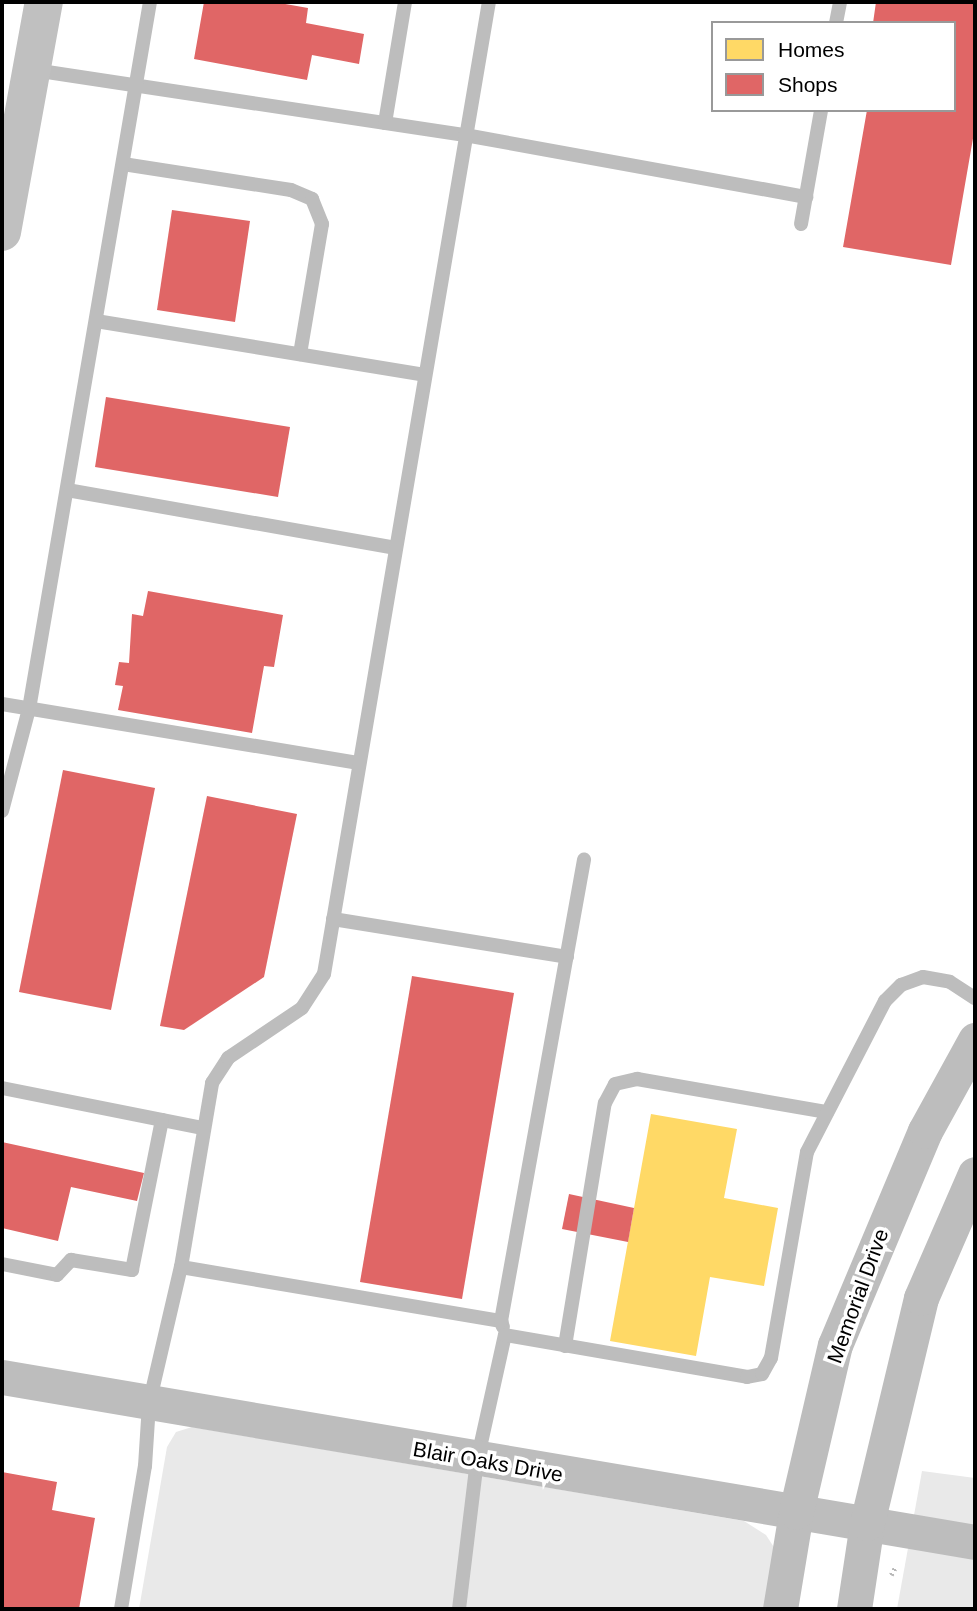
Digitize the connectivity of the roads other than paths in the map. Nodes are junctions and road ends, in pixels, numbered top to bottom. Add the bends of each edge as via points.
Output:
1 (44, 2) edge
2 (150, 2) edge
3 (405, 2) edge
4 (489, 2) edge
5 (840, 2) edge
6 (836, 21) edge
7 (33, 70) junction
8 (136, 85) junction
9 (821, 112) edge
10 (385, 123) junction
11 (465, 135) junction
12 (123, 164) junction
13 (806, 197) junction
14 (801, 224) dead end
15 (2, 232) edge
16 (96, 321) junction
17 (300, 354) junction
18 (425, 375) junction
19 (67, 490) junction
20 (396, 548) junction
21 (2, 704) edge
22 (29, 709) junction
23 (359, 763) junction
24 (2, 811) edge
25 (584, 859) dead end
26 (333, 919) junction
27 (566, 957) junction
28 (975, 998) edge
29 (975, 1040) edge
30 (2, 1088) edge
31 (827, 1112) junction
32 (162, 1120) junction
33 (203, 1128) junction
34 (975, 1174) edge
35 (2, 1264) edge
36 (181, 1267) junction
37 (503, 1328) junction
38 (565, 1346) junction
39 (2, 1377) edge
40 (149, 1404) junction
41 (477, 1461) junction
42 (796, 1512) junction
43 (867, 1523) junction
44 (975, 1542) edge
45 (121, 1609) edge
46 (459, 1609) edge
47 (780, 1609) edge
48 (854, 1609) edge

1 - 7 main road
2 - 8 lane
3 - 10 lane
4 - 11 lane
5 - 6 lane
7 - 8 lane
7 - 15 main road
8 - 10 lane
8 - 12 lane
9 - 13 lane
10 - 11 lane
11 - 13 lane
11 - 18 lane
12 - 16 lane
12 - 17 lane via 291,190 312,199 322,224
13 - 14 lane
16 - 17 lane
16 - 19 lane
17 - 18 lane
18 - 20 lane
19 - 20 lane
19 - 22 lane
20 - 23 lane
21 - 22 lane
22 - 23 lane
22 - 24 lane
23 - 26 lane
25 - 27 lane
26 - 27 lane
26 - 33 lane via 324,974 302,1008 228,1058 212,1083
27 - 37 lane
28 - 31 lane via 950,982 923,977 901,985 884,1001
29 - 42 street, Memorial Drive via 925,1131 835,1345
30 - 32 lane
31 - 38 lane via 807,1152 771,1358 762,1374 747,1377
31 - 38 lane via 637,1079 615,1084 605,1103
32 - 33 lane
32 - 35 lane via 132,1270 71,1260 57,1275
33 - 36 lane
34 - 43 street via 921,1298
36 - 37 lane
36 - 40 lane
37 - 38 lane
37 - 41 lane
39 - 40 street, Blair Oaks Drive
40 - 41 street, Blair Oaks Drive
40 - 45 lane via 145,1466
41 - 42 street, Blair Oaks Drive
41 - 46 lane
42 - 43 street, Blair Oaks Drive
42 - 47 street, Memorial Drive
43 - 44 street, Blair Oaks Drive
43 - 48 street

